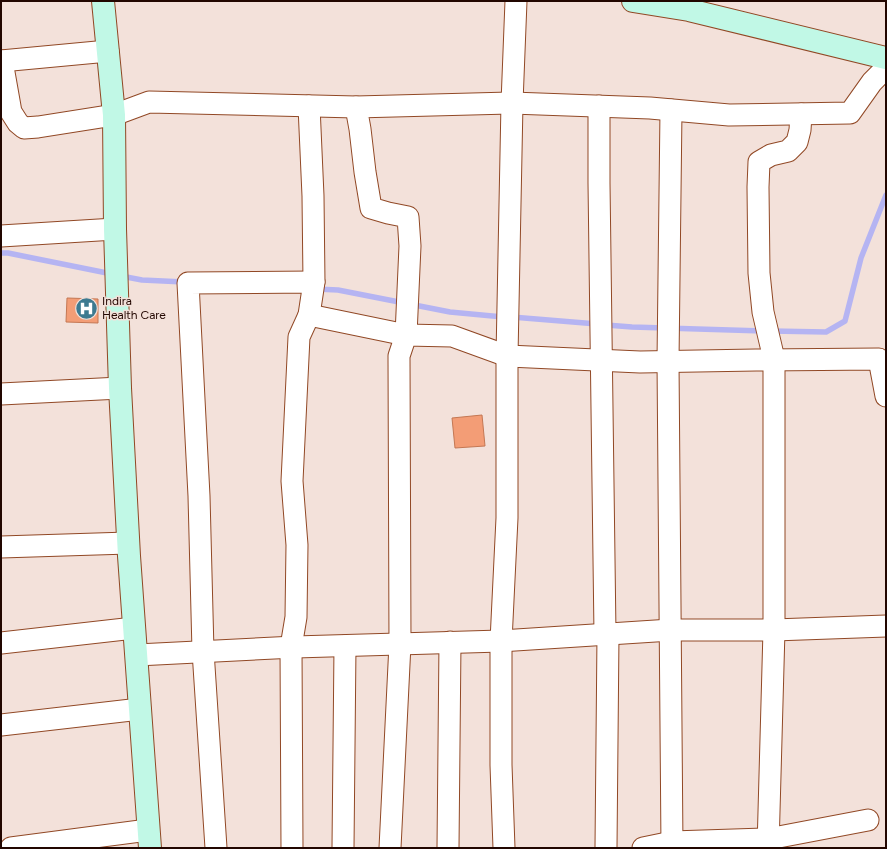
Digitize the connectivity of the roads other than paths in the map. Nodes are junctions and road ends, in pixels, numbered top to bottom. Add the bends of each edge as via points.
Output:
1 (104, 1) edge
2 (516, 1) edge
3 (632, 1) edge
4 (108, 51) junction
5 (886, 58) edge
6 (1, 61) edge
7 (886, 68) edge
8 (512, 103) junction
9 (309, 106) junction
10 (599, 106) junction
11 (356, 107) junction
12 (671, 110) junction
13 (801, 114) junction
14 (114, 115) junction
15 (115, 229) junction
16 (1, 236) edge
17 (314, 282) junction
18 (309, 315) junction
19 (406, 335) junction
20 (507, 356) junction
21 (883, 358) edge
22 (601, 360) junction
23 (774, 360) junction
24 (668, 362) junction
25 (120, 388) junction
26 (1, 394) edge
27 (886, 396) edge
28 (128, 543) junction
29 (1, 547) edge
30 (886, 626) edge
31 (134, 628) junction
32 (671, 630) junction
33 (774, 630) junction
34 (607, 634) junction
35 (501, 641) junction
36 (450, 642) junction
37 (1, 643) edge
38 (400, 644) junction
39 (345, 646) junction
40 (291, 647) junction
41 (203, 651) junction
42 (137, 655) junction
43 (140, 709) junction
44 (1, 724) edge
45 (868, 820) dead end
46 (149, 839) edge
47 (768, 844) edge
48 (672, 845) edge
49 (11, 848) edge
50 (216, 848) edge
51 (292, 848) edge
52 (343, 848) edge
53 (390, 848) edge
54 (448, 848) edge
55 (504, 848) edge
56 (606, 848) edge
57 (643, 848) edge

1 - 4 street
2 - 8 street
3 - 5 street via 689,10
4 - 6 street
4 - 14 street
6 - 14 street via 11,112 24,128
7 - 13 street via 872,82 850,113
8 - 10 street
8 - 11 street
8 - 20 street
9 - 11 street
9 - 14 street via 149,102
9 - 17 street via 314,196
10 - 12 street
10 - 22 street
11 - 19 street via 371,208 408,217 410,246
12 - 13 street via 729,115
12 - 24 street
13 - 23 street via 797,142 788,151 771,155 758,162 759,273 763,312
14 - 15 street
15 - 16 street
15 - 25 street
17 - 18 street
17 - 41 street via 188,283 199,496
18 - 19 street
18 - 40 street via 299,337 292,480 297,545 296,617
19 - 20 street via 452,336
19 - 38 street via 399,356
20 - 22 street
20 - 35 street via 507,518
21 - 23 street
21 - 27 street
22 - 24 street
22 - 34 street
23 - 24 street
23 - 33 street
24 - 32 street
25 - 26 street
25 - 28 street
28 - 29 street
28 - 31 street
30 - 33 street
31 - 37 street
31 - 42 street
32 - 33 street
32 - 34 street
32 - 48 street
33 - 47 street
34 - 35 street
34 - 56 street
35 - 36 street
35 - 55 street
36 - 38 street
36 - 54 street
38 - 39 street
38 - 53 street
39 - 40 street
39 - 52 street
40 - 41 street
40 - 51 street
41 - 42 street
41 - 50 street
42 - 43 street
43 - 44 street
43 - 46 street
45 - 47 street
46 - 49 street
47 - 48 street
48 - 57 street

